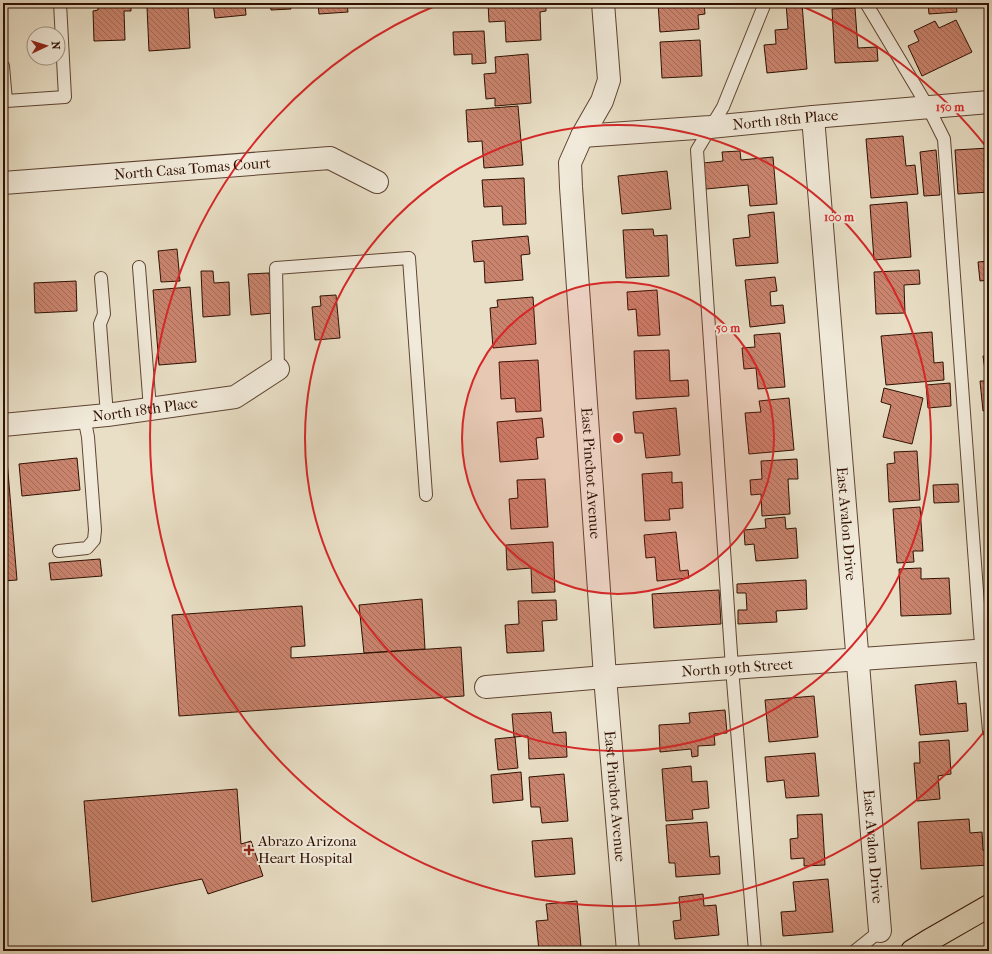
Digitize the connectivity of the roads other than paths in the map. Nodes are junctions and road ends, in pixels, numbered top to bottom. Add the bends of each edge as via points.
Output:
1 (60, 3) edge
2 (603, 3) edge
3 (765, 3) edge
4 (866, 3) edge
5 (3, 66) edge
6 (4, 95) edge
7 (989, 102) edge
8 (928, 107) junction
9 (813, 117) junction
10 (710, 127) junction
11 (582, 136) junction
12 (377, 182) dead end
13 (3, 183) edge
14 (139, 267) dead end
15 (101, 278) dead end
16 (278, 369) joint
17 (150, 409) junction
18 (108, 415) junction
19 (84, 417) junction
20 (3, 425) edge
21 (426, 495) dead end
22 (59, 551) dead end
23 (986, 650) edge
24 (857, 660) junction
25 (732, 668) junction
26 (605, 677) junction
27 (486, 687) dead end
28 (989, 731) edge
29 (989, 906) edge
30 (880, 931) joint
31 (628, 951) edge
32 (755, 951) edge
33 (855, 951) edge
34 (912, 951) edge

1 - 6 lane via 65,97 6,101
2 - 11 street, East Pinchot Avenue via 609,80 602,101
3 - 10 lane via 722,107
4 - 8 lane
5 - 6 lane
7 - 8 street, North 18th Place
8 - 9 street, North 18th Place
8 - 23 lane via 944,139
9 - 10 street, North 18th Place
9 - 24 street, East Avalon Drive
10 - 11 street, North 18th Place
10 - 25 lane via 697,150
11 - 26 street, East Pinchot Avenue via 570,163 571,187
12 - 13 street, North Casa Tomas Court via 330,158
14 - 17 lane
15 - 18 lane via 104,314 100,324
16 - 17 street, North 18th Place via 235,397
16 - 21 lane via 276,268 409,258
17 - 18 street, North 18th Place
18 - 19 street, North 18th Place
19 - 20 street, North 18th Place
19 - 22 lane via 88,436 94,540 87,548
23 - 24 street, North 19th Street
23 - 28 lane
24 - 25 street, North 19th Street
24 - 30 street, East Avalon Drive
25 - 26 street, North 19th Street
25 - 32 lane
26 - 27 street, North 19th Street
26 - 31 street, East Pinchot Avenue
29 - 34 highway
30 - 33 lane

